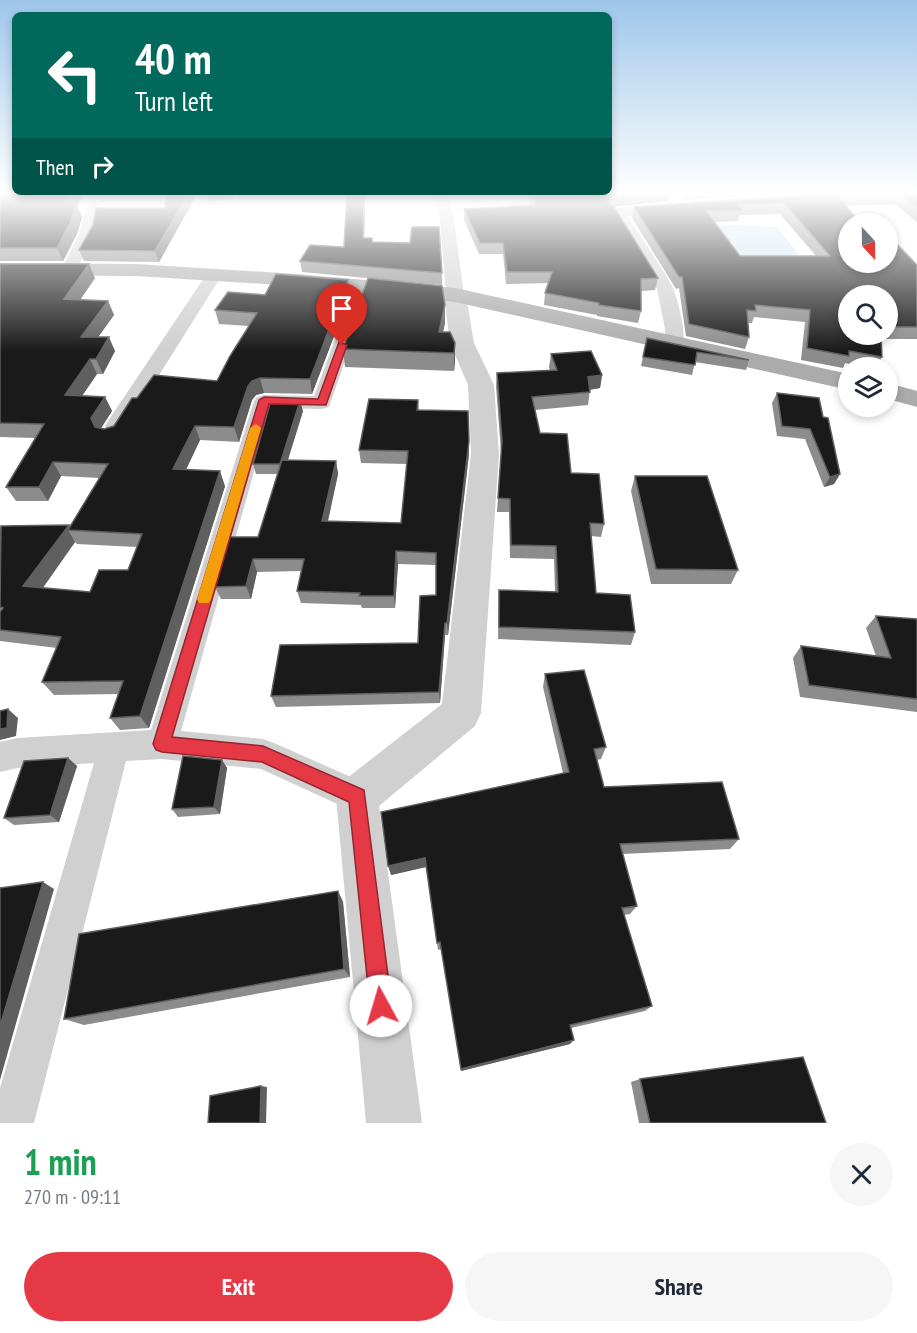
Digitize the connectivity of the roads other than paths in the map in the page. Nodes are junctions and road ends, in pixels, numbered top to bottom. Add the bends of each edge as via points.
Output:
1 (81, 246) edge
2 (449, 246) edge
3 (639, 246) edge
4 (0, 269) edge
5 (69, 270) junction
6 (214, 275) junction
7 (363, 286) junction
8 (455, 295) junction
9 (675, 345) junction
10 (838, 380) edge
11 (898, 394) edge
12 (917, 399) edge
13 (111, 434) edge
14 (162, 744) junction
15 (114, 747) junction
16 (0, 757) edge
17 (357, 797) junction
18 (12, 1123) edge
19 (394, 1123) edge

1 - 5 street
2 - 8 street
3 - 9 street via 665,289
4 - 5 main road
5 - 6 main road
6 - 7 main road
6 - 13 street
7 - 8 main road
7 - 14 street via 322,403 264,400
8 - 9 main road
8 - 17 street via 462,343 481,385 485,454 461,713
9 - 10 main road
11 - 12 main road
14 - 15 street
14 - 17 street via 263,754
15 - 16 street
15 - 18 street
17 - 19 street

